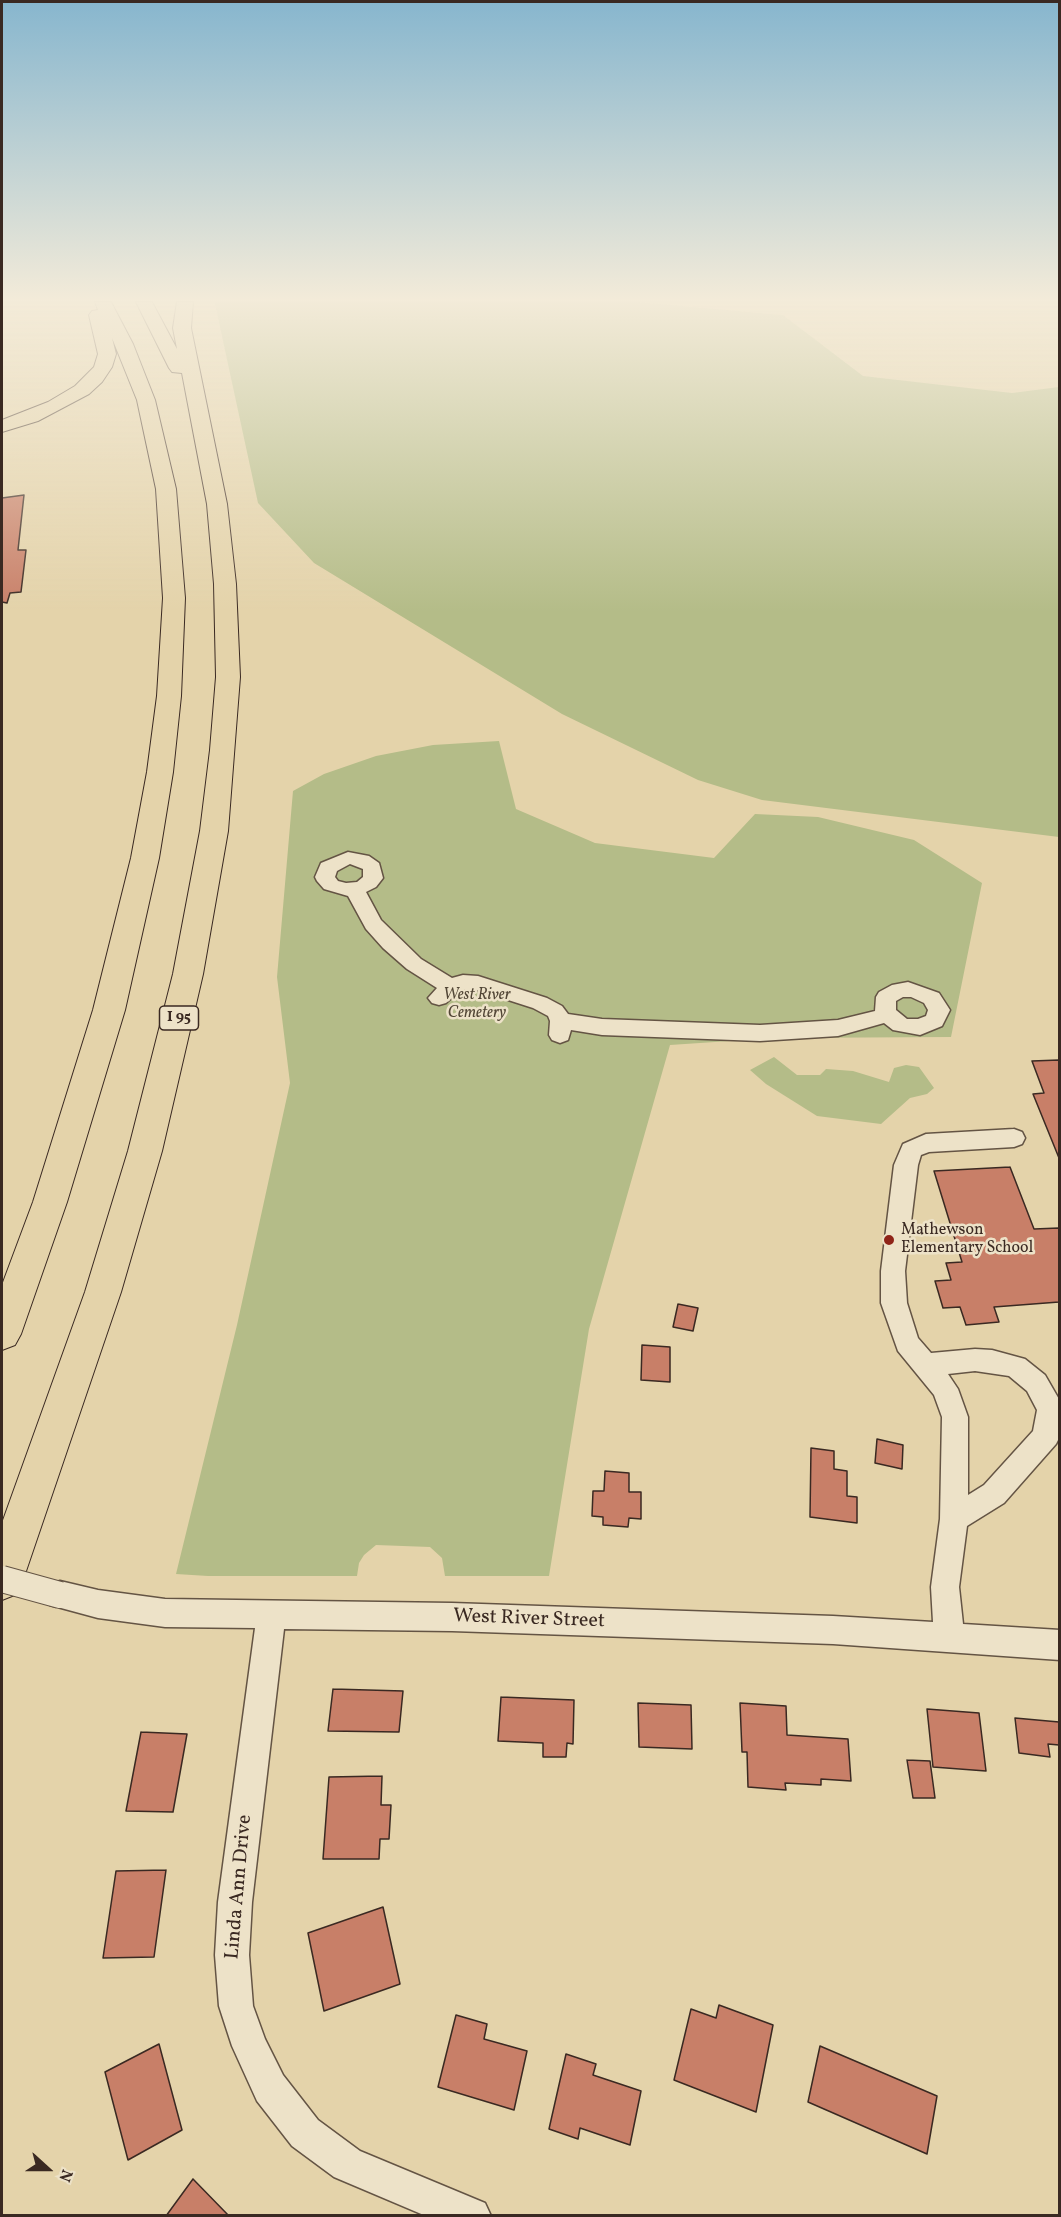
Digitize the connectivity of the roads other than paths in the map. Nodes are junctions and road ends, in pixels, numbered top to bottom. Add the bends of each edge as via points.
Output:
1 (55, 405) edge
2 (147, 405) edge
3 (191, 405) edge
4 (196, 405) edge
5 (2, 426) edge
6 (202, 435) junction
7 (354, 889) dead end
8 (888, 1015) dead end
9 (1014, 1138) dead end
10 (2, 1334) edge
11 (923, 1365) junction
12 (954, 1519) junction
13 (2, 1580) edge
14 (271, 1615) junction
15 (949, 1637) junction
16 (1059, 1645) edge
17 (472, 2216) edge

1 - 5 highway
2 - 10 highway via 162,465 174,588 170,696 160,772 145,858 110,1010 50,1202
3 - 6 highway, I 95
4 - 6 highway
6 - 13 highway, I 95 via 221,529 228,644 224,750 204,895 174,1038 125,1220
7 - 8 street via 373,924 445,992 464,982 540,1003 555,1011 560,1029 760,1033 838,1028
9 - 11 street via 926,1143 908,1156 893,1271 894,1303 908,1343
11 - 12 street via 945,1389 955,1417
11 - 12 street via 992,1360 1016,1367 1036,1383 1050,1409 1046,1436 994,1494
12 - 15 street via 945,1587
13 - 14 street, West River Street, bridge via 98,1604 165,1613
14 - 15 street, West River Street via 452,1617
14 - 17 street, Linda Ann Drive via 234,1902 236,2006 270,2088 305,2133 347,2164
15 - 16 street, West River Street

